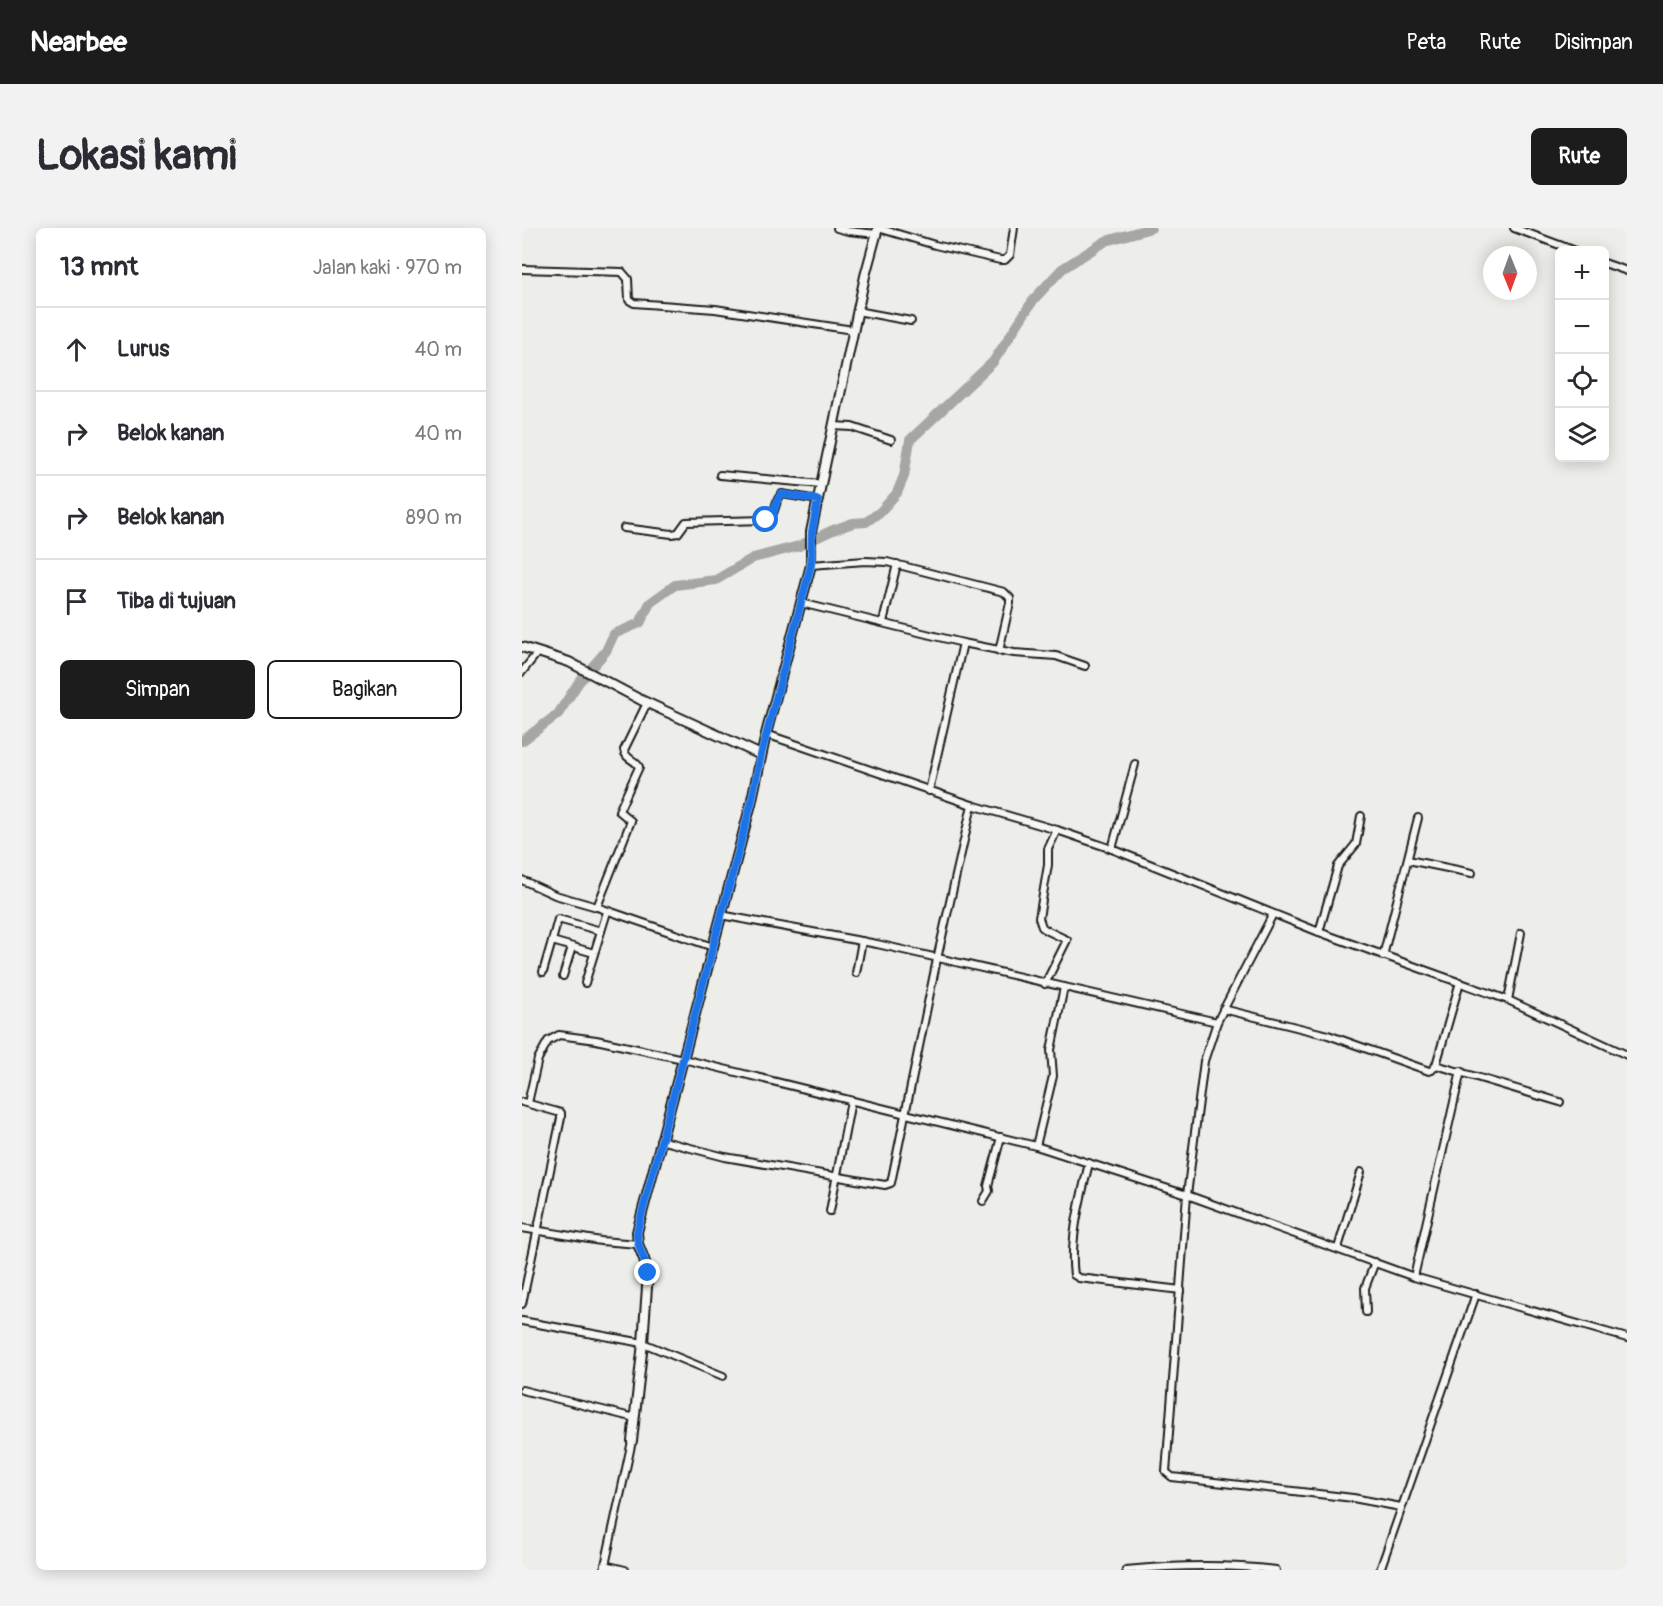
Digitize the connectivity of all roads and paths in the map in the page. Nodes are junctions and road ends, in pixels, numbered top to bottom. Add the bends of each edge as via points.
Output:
1 (837, 228) edge
2 (1014, 228) edge
3 (1517, 229) edge
4 (878, 230) edge
5 (1562, 246) edge
6 (1609, 264) edge
7 (522, 269) edge
8 (1627, 271) edge
9 (857, 311) junction
10 (911, 321) dead end
11 (853, 330) junction
12 (833, 426) junction
13 (891, 440) dead end
14 (720, 475) dead end
15 (821, 484) junction
16 (818, 500) junction
17 (624, 528) dead end
18 (897, 564) junction
19 (811, 565) junction
20 (801, 603) junction
21 (883, 622) junction
22 (963, 643) junction
23 (522, 647) edge
24 (999, 651) junction
25 (538, 652) junction
26 (1085, 666) dead end
27 (522, 672) edge
28 (647, 703) junction
29 (766, 734) junction
30 (761, 755) junction
31 (1135, 764) dead end
32 (929, 791) junction
33 (972, 805) junction
34 (1361, 816) dead end
35 (1418, 818) dead end
36 (1057, 830) junction
37 (1112, 849) junction
38 (1408, 860) junction
39 (1472, 873) dead end
40 (522, 880) edge
41 (597, 908) junction
42 (607, 912) junction
43 (1273, 914) junction
44 (721, 915) junction
45 (601, 931) junction
46 (1319, 932) junction
47 (1521, 933) dead end
48 (552, 941) junction
49 (862, 941) junction
50 (572, 946) junction
51 (712, 947) junction
52 (594, 953) junction
53 (1383, 956) junction
54 (937, 958) junction
55 (543, 972) dead end
56 (856, 973) dead end
57 (563, 976) dead end
58 (1460, 982) junction
59 (585, 983) dead end
60 (1045, 984) junction
61 (1064, 987) junction
62 (1508, 1000) junction
63 (1223, 1009) junction
64 (1217, 1022) junction
65 (1627, 1055) edge
66 (682, 1059) junction
67 (1436, 1065) junction
68 (1461, 1071) junction
69 (851, 1101) junction
70 (1560, 1102) dead end
71 (525, 1103) edge
72 (906, 1113) junction
73 (1001, 1137) junction
74 (660, 1140) junction
75 (1036, 1146) junction
76 (1089, 1163) junction
77 (1360, 1172) dead end
78 (836, 1176) junction
79 (1187, 1195) junction
80 (983, 1201) dead end
81 (830, 1211) dead end
82 (522, 1228) edge
83 (538, 1230) junction
84 (638, 1244) junction
85 (1338, 1248) junction
86 (1375, 1262) junction
87 (1414, 1277) junction
88 (1181, 1290) junction
89 (1476, 1294) junction
90 (522, 1304) edge
91 (1366, 1312) dead end
92 (522, 1322) edge
93 (1627, 1338) edge
94 (643, 1343) junction
95 (723, 1376) dead end
96 (522, 1390) edge
97 (635, 1418) junction
98 (632, 1441) joint
99 (1401, 1507) junction
100 (604, 1568) edge
101 (1241, 1568) edge
102 (624, 1570) edge
103 (1126, 1570) edge
104 (1276, 1570) edge
105 (1380, 1570) edge

1 - 4 street
2 - 4 street via 1010,255 1005,260
3 - 5 street
4 - 9 street
6 - 8 street
7 - 11 street via 622,272 628,279 631,302 715,309
9 - 10 street
9 - 11 street
11 - 12 street
12 - 13 street via 852,427
12 - 15 street
14 - 15 street
15 - 16 street
16 - 17 street via 782,494 769,519 686,522 678,533 672,534
16 - 19 street
18 - 19 street via 865,561
18 - 21 street
18 - 24 street via 1008,594 1010,603
19 - 20 street
20 - 21 street
20 - 29 street
21 - 22 street
22 - 24 street
22 - 32 street
23 - 25 street
24 - 26 street via 1046,654
25 - 27 street
25 - 28 street via 581,668
28 - 30 street
28 - 41 street via 624,750 639,767 619,811 631,821
29 - 30 street
29 - 32 street
30 - 44 street
31 - 37 street
32 - 33 street
33 - 36 street
33 - 54 street
34 - 46 street via 1356,844 1338,866
35 - 38 street
36 - 37 street
36 - 60 street via 1048,849 1039,918 1042,927 1067,940
37 - 43 street
38 - 39 street
38 - 53 street
40 - 41 street
41 - 42 street
42 - 45 street
42 - 51 street
43 - 46 street
43 - 63 street
44 - 49 street
44 - 51 street
45 - 48 street via 558,919
45 - 52 street
46 - 53 street
47 - 62 street
48 - 50 street
48 - 55 street
49 - 54 street
49 - 56 street
50 - 52 street
50 - 57 street
51 - 66 street
52 - 59 street
53 - 58 street
54 - 60 street
54 - 72 street
58 - 62 street
58 - 67 street
60 - 61 street
61 - 64 street
61 - 75 street via 1051,1050 1053,1076
62 - 65 street
63 - 64 street
63 - 67 street via 1328,1035 1425,1070
64 - 79 street via 1204,1061
66 - 69 street
66 - 71 street via 559,1035 548,1041 540,1053
66 - 74 street
67 - 68 street
68 - 70 street
68 - 87 street
69 - 72 street
69 - 78 street
71 - 83 street via 561,1113
72 - 73 street
72 - 78 street via 891,1183
73 - 75 street
73 - 80 street via 989,1191
74 - 78 street via 725,1157
74 - 84 street via 637,1232
75 - 76 street
76 - 79 street
76 - 88 street via 1077,1220 1074,1275
77 - 85 street
78 - 81 street
79 - 85 street
79 - 88 street
82 - 83 street
83 - 84 street
83 - 90 street
84 - 94 street via 648,1273
85 - 86 street
86 - 87 street
86 - 91 street via 1365,1288
87 - 89 street
88 - 99 street via 1168,1433 1169,1476
89 - 93 street
89 - 99 street
92 - 94 street
94 - 95 street
94 - 97 street
96 - 97 street
97 - 98 street
98 - 100 street
99 - 105 street
100 - 102 street
101 - 103 street via 1191,1565
101 - 104 street

